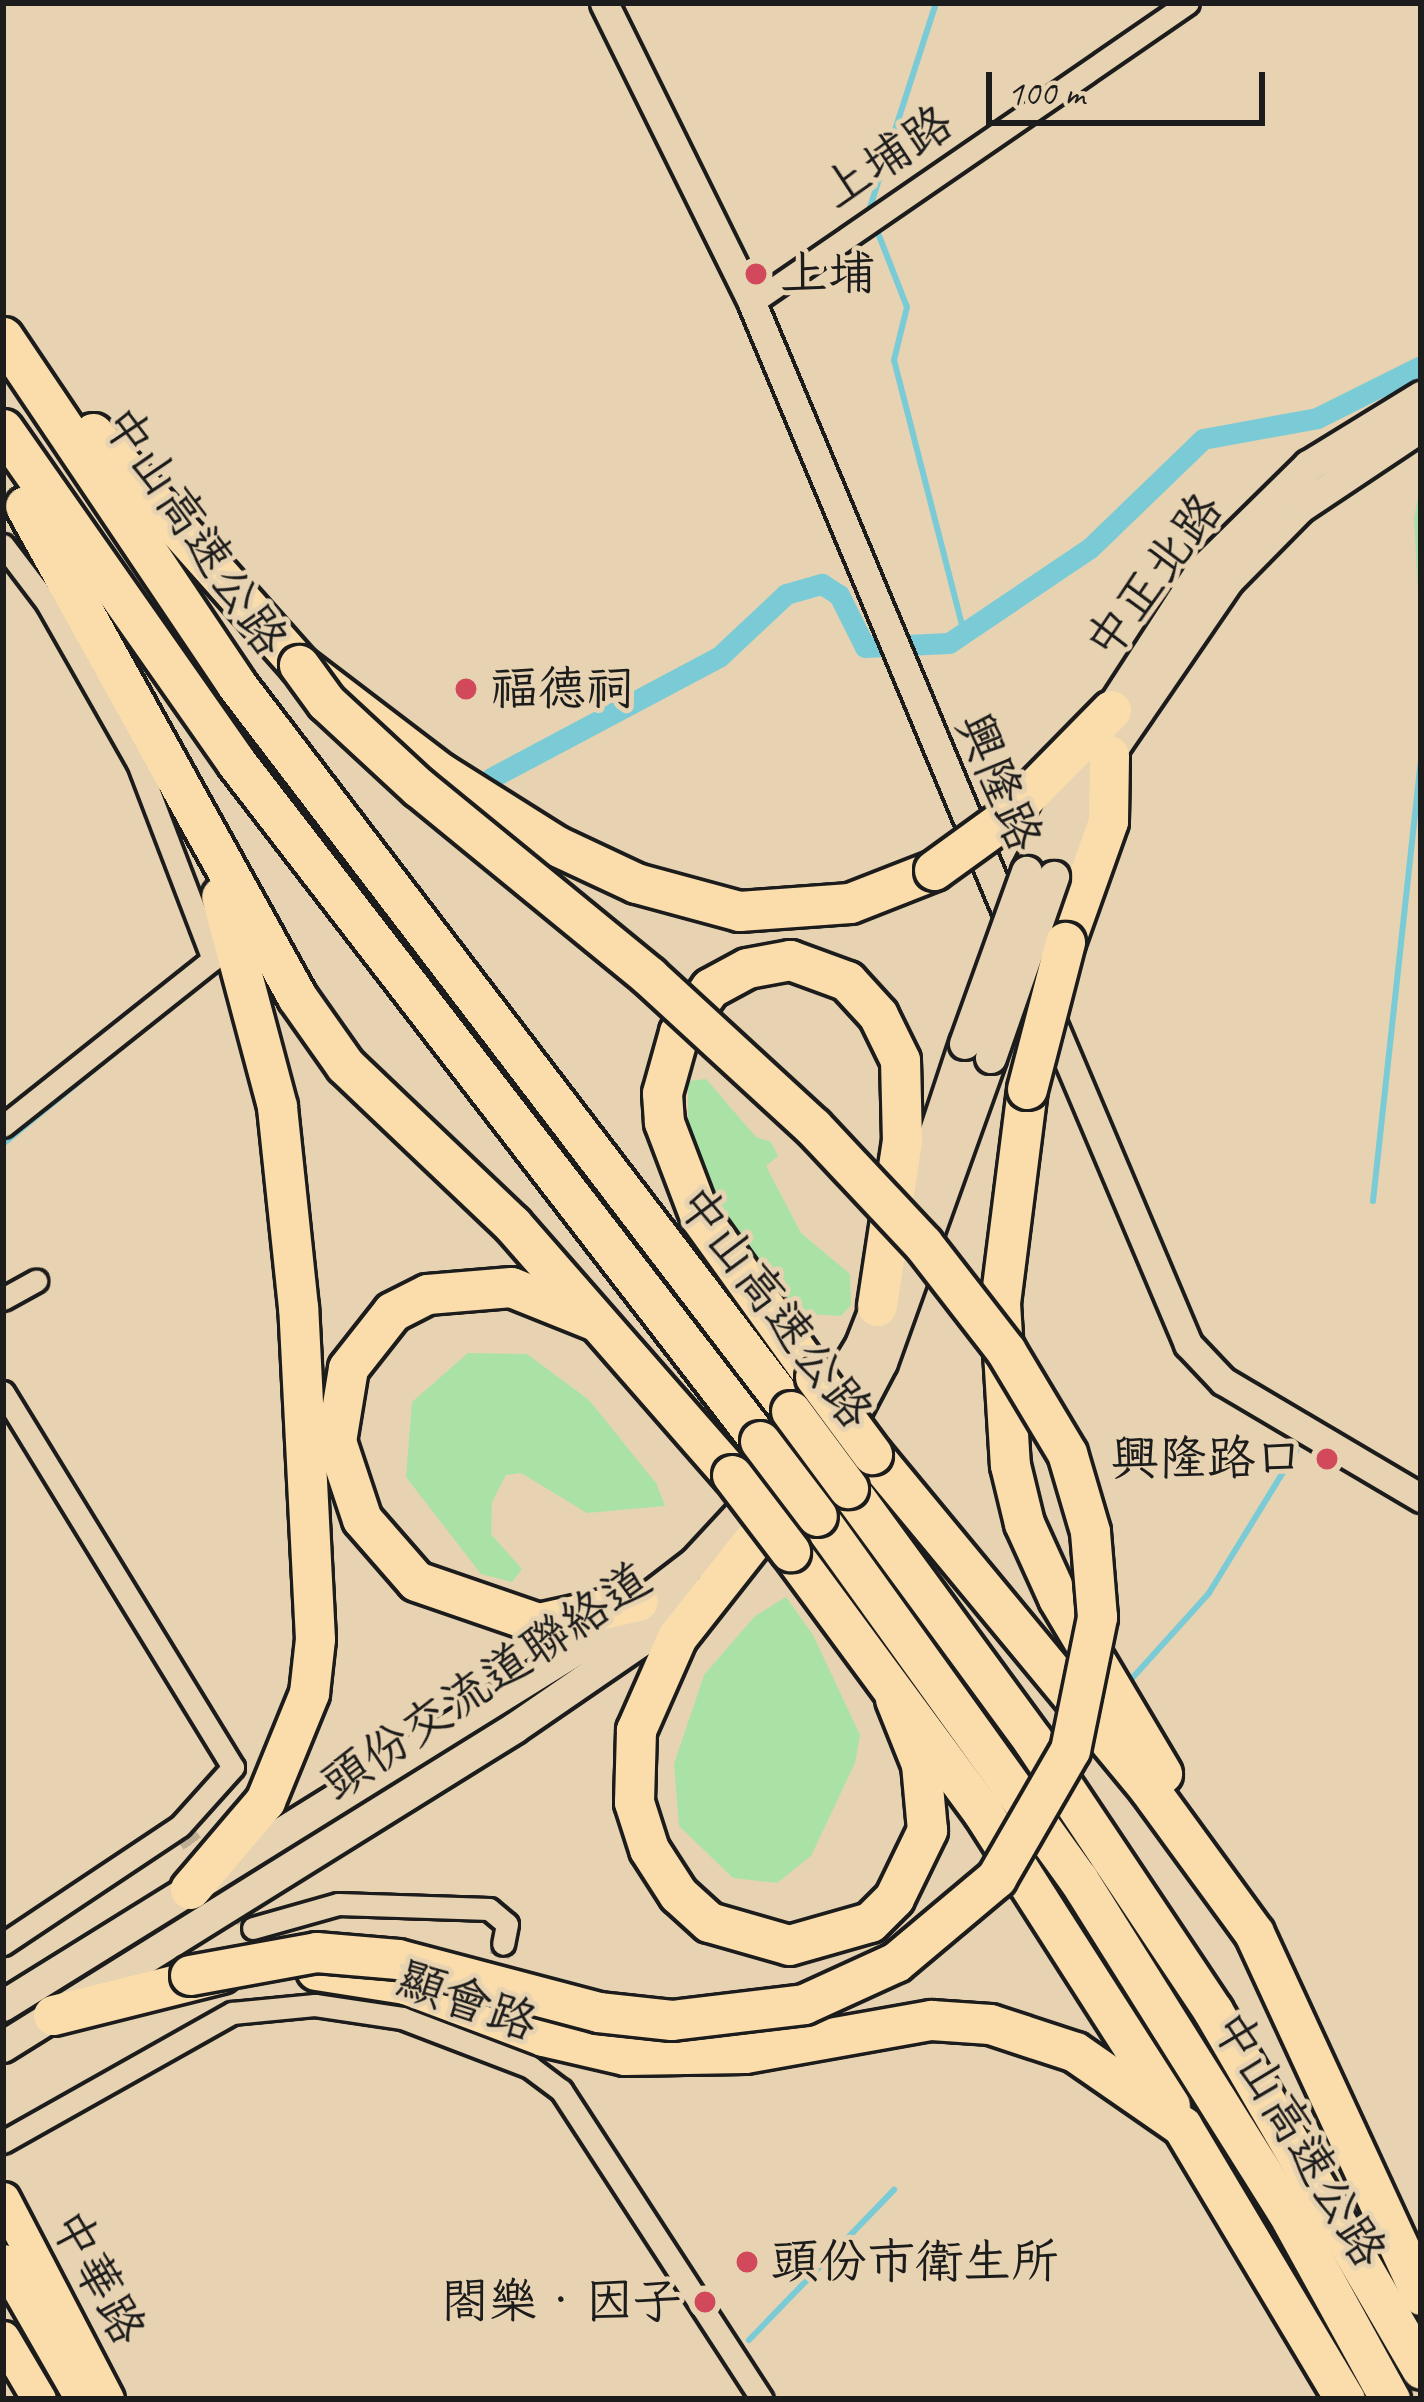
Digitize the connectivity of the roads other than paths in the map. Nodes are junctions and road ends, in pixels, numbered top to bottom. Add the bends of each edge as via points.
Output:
1 (604, 3) edge
2 (1188, 3) edge
3 (752, 303) junction
4 (3, 314) edge
5 (3, 337) edge
6 (1421, 397) edge
7 (1421, 428) edge
8 (3, 429) edge
9 (3, 471) edge
10 (3, 545) edge
11 (299, 665) junction
12 (140, 709) junction
13 (1111, 710) junction
14 (1109, 755) junction
15 (1040, 874) junction
16 (978, 1051) junction
17 (3, 1126) edge
18 (36, 1281) dead end
19 (3, 1299) edge
20 (878, 1306) junction
21 (598, 1322) junction
22 (3, 1392) edge
23 (1421, 1498) edge
24 (751, 1543) junction
25 (638, 1601) junction
26 (895, 1699) junction
27 (190, 1889) junction
28 (253, 1928) dead end
29 (1254, 1934) junction
30 (3, 1944) edge
31 (503, 1944) dead end
32 (190, 1975) junction
33 (3, 1981) edge
34 (3, 2006) edge
35 (53, 2015) junction
36 (3, 2047) edge
37 (3, 2060) edge
38 (1182, 2126) junction
39 (3, 2142) edge
40 (3, 2199) edge
41 (3, 2261) edge
42 (1421, 2295) edge
43 (3, 2338) edge
44 (1421, 2369) edge
45 (39, 2399) edge
46 (82, 2399) edge
47 (107, 2399) edge
48 (762, 2399) edge
49 (1345, 2399) edge
50 (1390, 2399) edge

1 - 3 street, 興隆路
2 - 3 street, 上埔路
3 - 23 street, 興隆路 via 1188,1345 1223,1382
4 - 11 highway via 177,533
5 - 44 highway, 中山高速公路, bridge via 236,684 848,1488 1176,1955
6 - 13 main road, 中正北路 via 1309,466 1232,538 1200,573
7 - 14 main road, 中正北路 via 1340,478 1253,553 1190,630
8 - 50 highway, 中山高速公路, bridge via 236,762 817,1516 1138,1971 1286,2210
9 - 12 highway
10 - 17 street via 47,603 138,763 213,959
11 - 13 highway, bridge via 534,833 691,902 739,911 834,905 934,870 1003,820
11 - 32 highway, bridge via 326,702 419,788 649,976 799,1114 923,1244 1006,1351 1067,1453 1090,1531 1097,1617 1070,1750 996,1878 896,1962 820,1998 760,2014 672,2020 598,2012 398,1959 316,1952 249,1958
12 - 21 highway via 297,997 345,1065 512,1225
12 - 27 highway via 236,934 277,1106 298,1307 315,1639 309,1693 265,1801
13 - 15 main road, 中正北路
14 - 15 main road, 中正北路
14 - 29 highway, bridge via 1108,821 1065,942 1027,1089 1000,1303 1002,1405 1024,1523 1098,1670
15 - 16 main road, 頭份交流道聯絡道, bridge
16 - 20 main road, 頭份交流道聯絡道
16 - 24 main road, 頭份交流道聯絡道 via 874,1381 841,1441
18 - 19 street
20 - 25 main road, 頭份交流道聯絡道 via 793,1457 695,1563
20 - 29 highway, bridge via 902,1140 900,1060 878,1015 847,981 790,960 747,968 710,988 679,1032 662,1094 664,1122 700,1217 872,1454 1149,1789
21 - 25 highway via 511,1287 427,1294 392,1312 348,1367 336,1442 362,1519 416,1581 538,1623
21 - 26 highway, bridge via 732,1475
22 - 30 street via 233,1767 180,1826
24 - 26 highway via 677,1637 636,1730 634,1802 649,1849 678,1894 709,1922 748,1940 789,1946 870,1922 894,1898 927,1830 921,1764
24 - 35 main road, 頭份交流道聯絡道 via 643,1640 515,1728
25 - 27 main road, 頭份交流道聯絡道 via 604,1633
26 - 38 highway via 983,1813
27 - 33 main road via 166,1889
27 - 34 main road, 頭份交流道聯絡道
28 - 31 street via 338,1904 489,1909 507,1924
29 - 42 highway
32 - 35 highway
32 - 38 highway via 302,1969 372,1977 543,2036 660,2059 745,2053 873,2025 991,2024 1075,2052
35 - 36 main road, 頭份交流道聯絡道
35 - 37 main road
38 - 49 highway
39 - 48 street, 顯會路 via 232,2013 315,2005 402,2018 530,2068 561,2090
40 - 47 main road, 中華路
41 - 46 main road, 中華路
43 - 45 main road

